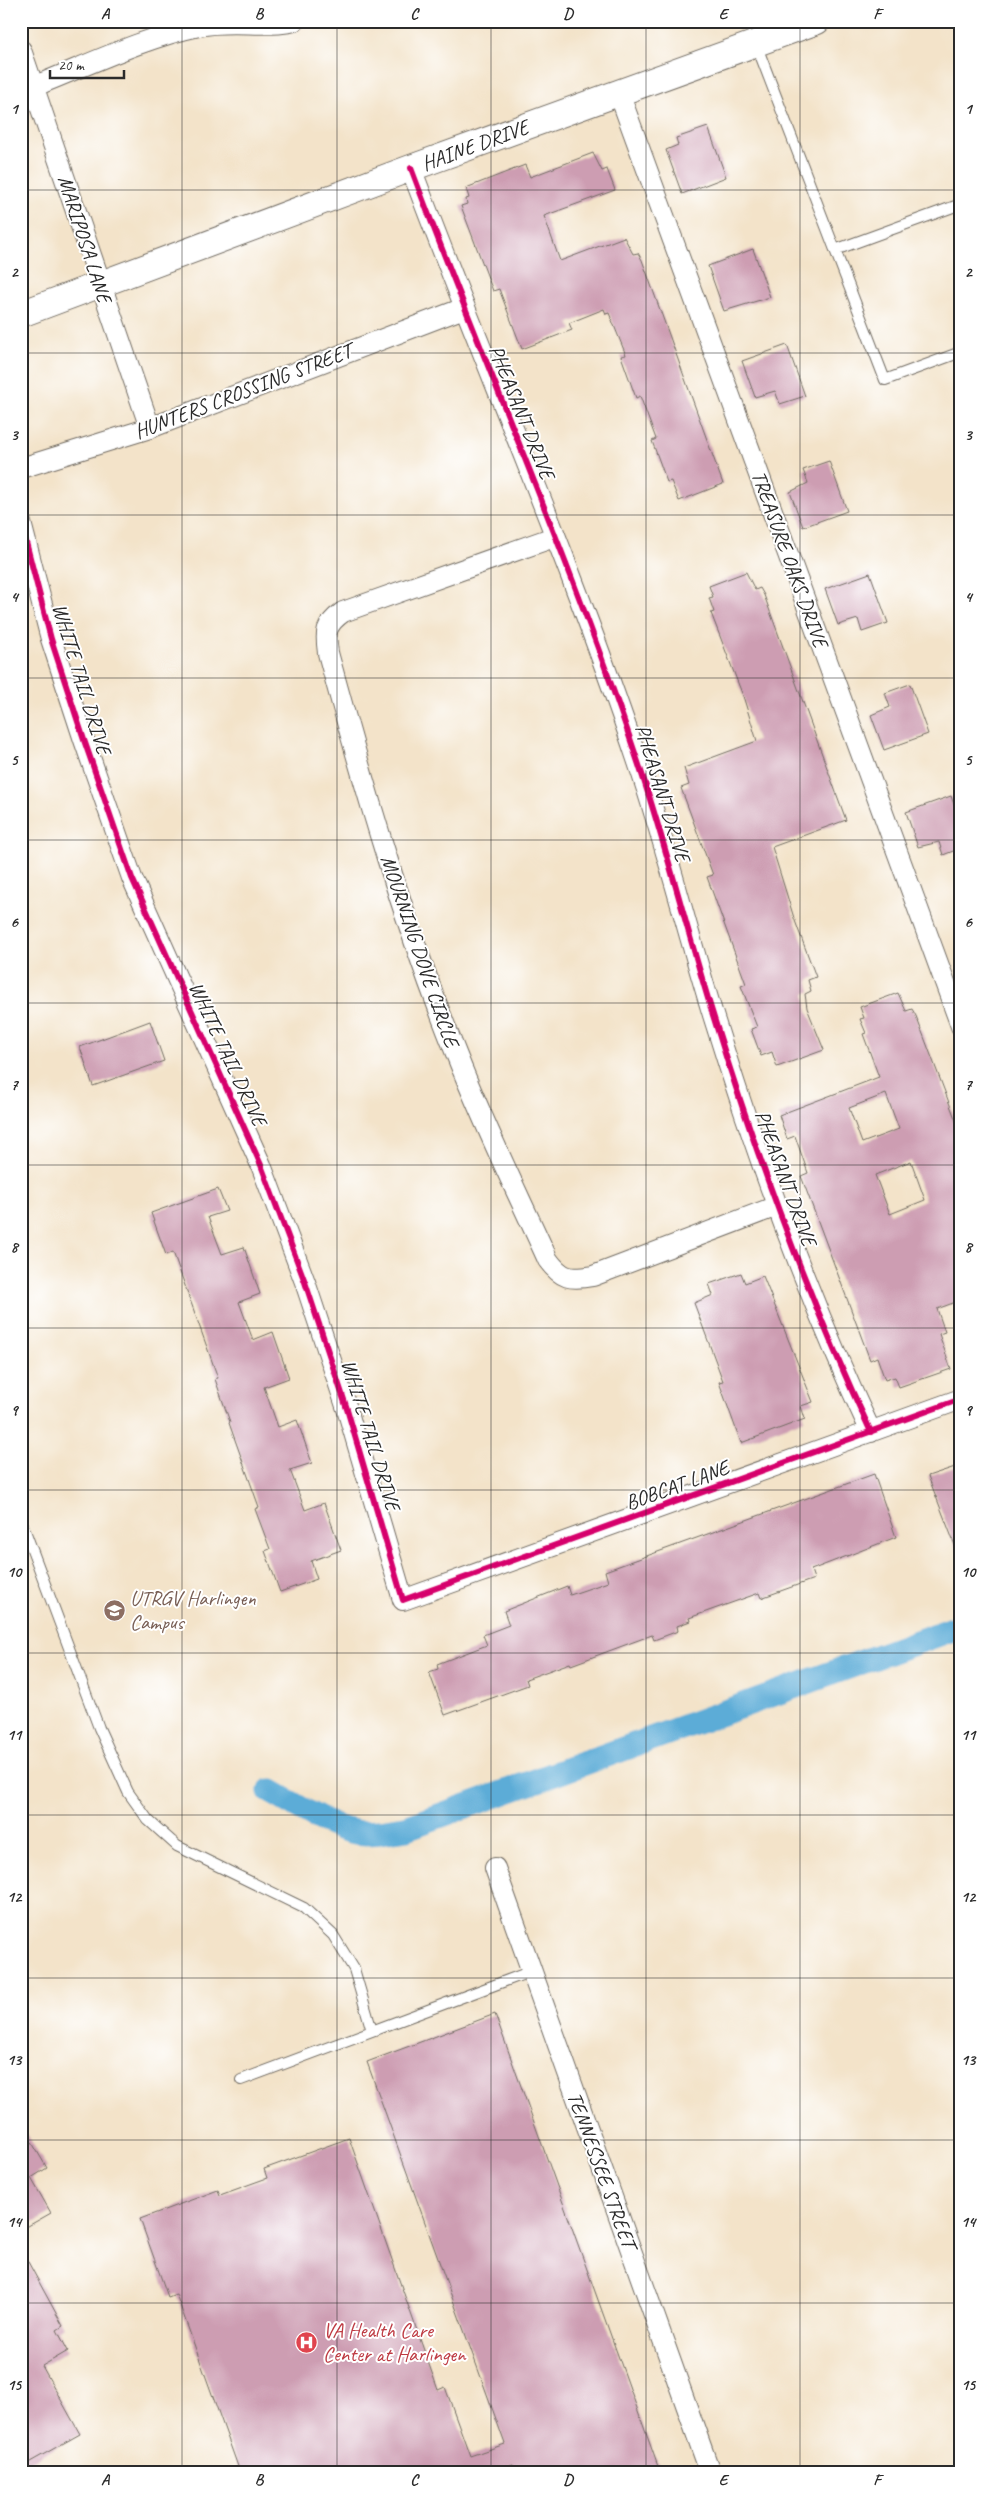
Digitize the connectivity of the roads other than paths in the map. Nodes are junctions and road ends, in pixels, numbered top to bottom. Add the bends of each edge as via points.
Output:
1 (294, 21) edge
2 (818, 21) edge
3 (756, 43) junction
4 (21, 50) edge
5 (35, 86) junction
6 (619, 93) junction
7 (411, 168) junction
8 (961, 204) edge
9 (835, 250) junction
10 (100, 285) junction
11 (464, 308) junction
12 (21, 314) edge
13 (961, 352) edge
14 (150, 428) junction
15 (21, 468) edge
16 (21, 523) edge
17 (554, 537) junction
18 (961, 1026) edge
19 (778, 1206) junction
20 (961, 1399) edge
21 (871, 1432) junction
22 (21, 1520) edge
23 (403, 1600) joint
24 (495, 1868) dead end
25 (532, 1971) junction
26 (372, 2031) junction
27 (241, 2080) dead end
28 (710, 2472) edge

1 - 5 street via 233,21 169,34
2 - 3 street, HAINE DRIVE
3 - 6 street, HAINE DRIVE
3 - 9 lane
4 - 5 street, MARIPOSA LANE
5 - 10 street, MARIPOSA LANE
6 - 7 street, HAINE DRIVE
6 - 18 street, TREASURE OAKS DRIVE
7 - 10 street, HAINE DRIVE
7 - 11 street, PHEASANT DRIVE
8 - 9 lane
9 - 13 lane via 885,380
10 - 12 street, HAINE DRIVE
10 - 14 street, MARIPOSA LANE
11 - 14 street, HUNTERS CROSSING STREET
11 - 17 street, PHEASANT DRIVE
14 - 15 street, HUNTERS CROSSING STREET
16 - 23 street, WHITE TAIL DRIVE via 51,639 129,869 261,1165 305,1282 347,1409
17 - 19 street, PHEASANT DRIVE via 595,639 639,765 713,1016
17 - 19 street, MOURNING DOVE CIRCLE via 342,612 330,622 326,636 328,653 390,868 456,1055 548,1260 559,1274 577,1279 593,1276
19 - 21 street, PHEASANT DRIVE
20 - 21 street, BOBCAT LANE
21 - 23 street, BOBCAT LANE
22 - 26 lane via 99,1728 128,1792 148,1820 177,1846 304,1908 333,1935 354,1969
24 - 25 street, TENNESSEE STREET
25 - 26 lane
25 - 28 street, TENNESSEE STREET
26 - 27 lane

